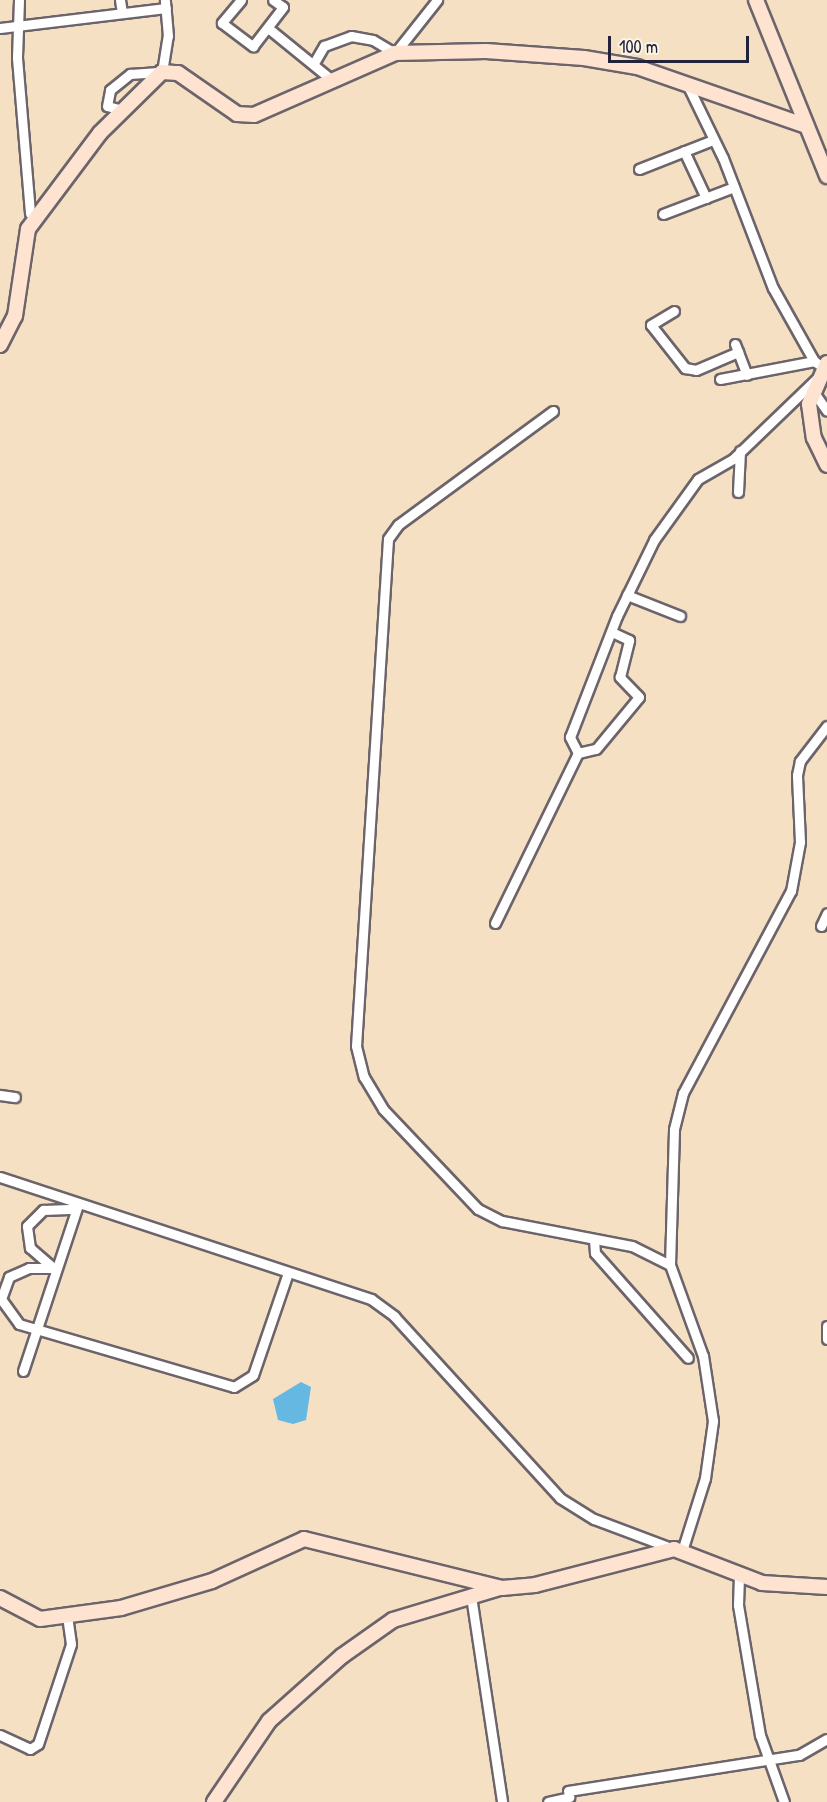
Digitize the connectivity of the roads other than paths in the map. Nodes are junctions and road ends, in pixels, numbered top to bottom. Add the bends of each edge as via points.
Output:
1 (19, 0) edge
2 (120, 0) edge
3 (241, 0) edge
4 (273, 0) edge
5 (756, 0) edge
6 (434, 1) edge
7 (166, 4) edge
8 (122, 13) junction
9 (21, 26) junction
10 (0, 28) edge
11 (268, 28) junction
12 (395, 53) junction
13 (314, 63) junction
14 (162, 72) junction
15 (332, 80) junction
16 (687, 84) junction
17 (114, 112) junction
18 (806, 126) junction
19 (713, 140) junction
20 (684, 151) junction
21 (639, 169) dead end
22 (827, 176) edge
23 (734, 187) junction
24 (706, 198) junction
25 (30, 213) dead end
26 (663, 214) dead end
27 (674, 311) dead end
28 (0, 345) edge
29 (819, 372) edge
30 (747, 375) junction
31 (720, 379) dead end
32 (553, 411) dead end
33 (827, 411) edge
34 (740, 451) junction
35 (827, 465) edge
36 (738, 492) dead end
37 (627, 595) junction
38 (680, 616) dead end
39 (612, 633) junction
40 (827, 726) edge
41 (578, 753) junction
42 (827, 913) edge
43 (495, 922) dead end
44 (820, 926) dead end
45 (0, 1095) edge
46 (15, 1097) dead end
47 (0, 1177) edge
48 (77, 1207) junction
49 (594, 1239) junction
50 (670, 1265) junction
51 (56, 1268) junction
52 (288, 1273) junction
53 (827, 1326) edge
54 (37, 1327) junction
55 (827, 1339) edge
56 (688, 1358) dead end
57 (23, 1371) dead end
58 (678, 1550) junction
59 (739, 1576) junction
60 (827, 1587) edge
61 (502, 1588) junction
62 (471, 1596) junction
63 (0, 1598) edge
64 (68, 1615) junction
65 (0, 1735) edge
66 (827, 1739) edge
67 (766, 1761) junction
68 (214, 1802) edge
69 (502, 1802) edge
70 (548, 1802) edge
71 (784, 1802) edge

1 - 9 street
2 - 8 street
3 - 11 street via 222,23 253,46
4 - 11 street via 283,7
5 - 18 street
6 - 12 street
7 - 8 street
7 - 14 street
8 - 9 street
9 - 10 street
9 - 25 street via 17,58
11 - 13 street
12 - 13 street via 373,40 351,36 324,46
12 - 15 street
12 - 16 street via 486,51 584,58
13 - 15 street
14 - 15 street via 178,74 237,114 254,115
14 - 17 street
14 - 17 street via 130,74 110,90
16 - 18 street
16 - 19 street
17 - 28 street via 28,228 15,316
18 - 22 street
19 - 20 street
19 - 23 street
20 - 21 street
20 - 24 street
23 - 24 street
23 - 29 street via 760,263
24 - 26 street
27 - 30 street via 651,325 685,368 696,370 736,348
29 - 30 street
29 - 33 street
29 - 34 street
29 - 35 street via 813,438
30 - 31 street
32 - 49 street via 398,525 388,539 356,1046 364,1077 383,1108 478,1209 502,1221
34 - 36 street
34 - 37 street via 698,479 681,498
37 - 38 street
37 - 39 street
39 - 41 street via 570,737
39 - 41 street via 629,640 621,677 639,698 596,749
40 - 50 street via 800,761 796,775 800,842 790,891 683,1093 670,1152
41 - 43 street
42 - 44 street
45 - 46 street
47 - 48 street
48 - 51 street
48 - 51 street via 44,1209 27,1226 30,1248
48 - 52 street
49 - 50 street via 647,1251
49 - 56 street via 595,1253
50 - 58 street via 703,1356 713,1421 705,1478
51 - 54 street
51 - 54 street via 18,1272 5,1284 1,1299 13,1318
52 - 54 street via 254,1375 240,1387
52 - 58 street via 382,1307 560,1498 594,1520
53 - 55 street
54 - 57 street
58 - 59 street
58 - 61 street via 535,1585
59 - 60 street via 802,1589
59 - 67 street via 738,1605
61 - 62 street
61 - 64 street via 304,1539 212,1581 121,1608
62 - 68 street via 393,1620 292,1695
62 - 69 street
63 - 64 street via 40,1619
64 - 65 street via 71,1644 38,1744 30,1749
66 - 67 street via 799,1755
67 - 70 street via 568,1794
67 - 71 street

